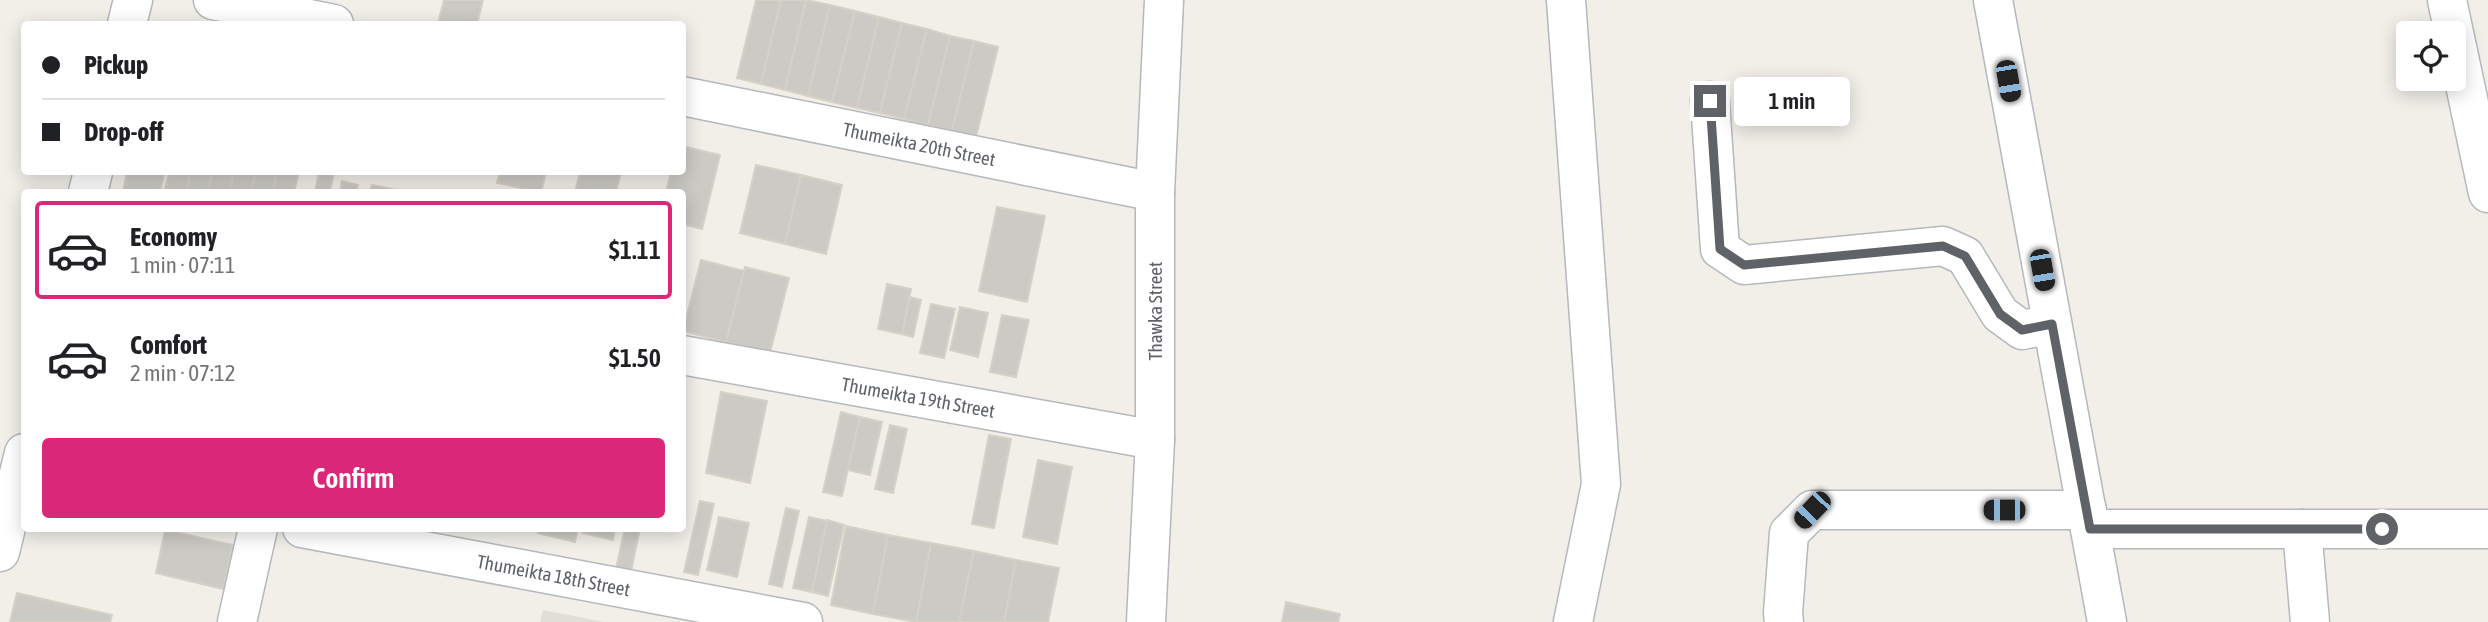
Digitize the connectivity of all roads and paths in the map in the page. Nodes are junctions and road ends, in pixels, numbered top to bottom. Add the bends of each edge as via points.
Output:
1 (133, 0) edge
2 (214, 0) edge
3 (1164, 0) edge
4 (1566, 0) edge
5 (1993, 0) edge
6 (2447, 0) edge
7 (128, 21) edge
8 (319, 21) edge
9 (686, 97) edge
10 (1710, 101) dead end
11 (1155, 192) junction
12 (2488, 193) edge
13 (2052, 324) junction
14 (686, 356) edge
15 (1155, 440) junction
16 (21, 477) edge
17 (2088, 519) junction
18 (2302, 529) junction
19 (2488, 529) edge
20 (257, 532) edge
21 (323, 532) edge
22 (0, 552) edge
23 (237, 622) edge
24 (803, 622) edge
25 (1146, 622) edge
26 (1573, 622) edge
27 (1784, 622) edge
28 (2108, 622) edge
29 (2309, 622) edge

1 - 7 street
2 - 8 street
3 - 11 street, Thawka Street
4 - 26 street via 1601,484
5 - 13 street
6 - 12 street
9 - 11 street, Thumeikta 20th Street
10 - 13 street via 1720,249 1744,265 1943,246 1965,256 2000,314 2022,330
11 - 15 street, Thawka Street
13 - 17 street
14 - 15 street, Thumeikta 19th Street
15 - 25 street, Thawka Street
16 - 22 street
17 - 18 street
17 - 27 street via 1812,510 1789,533
17 - 28 street
18 - 19 street
18 - 29 street
20 - 23 street
21 - 24 street, Thumeikta 18th Street

